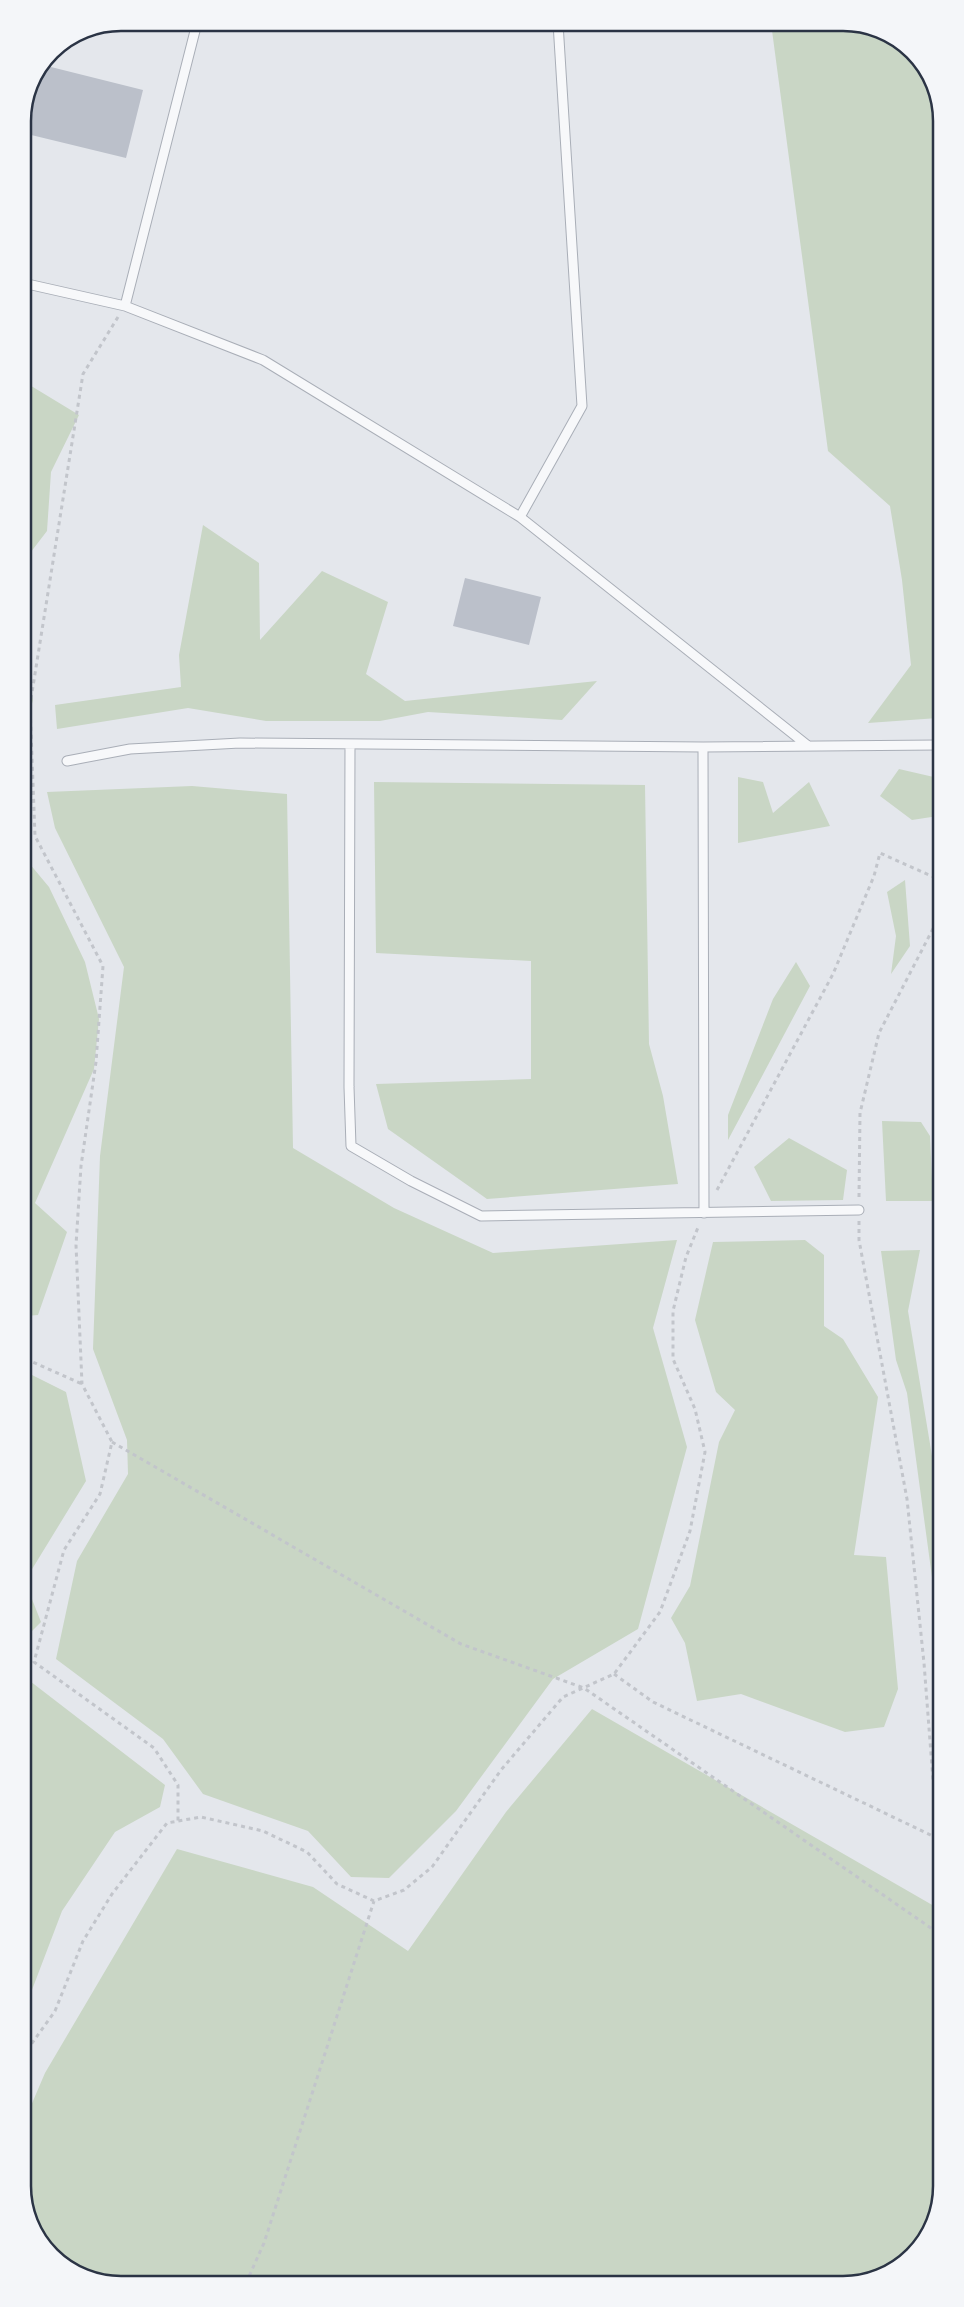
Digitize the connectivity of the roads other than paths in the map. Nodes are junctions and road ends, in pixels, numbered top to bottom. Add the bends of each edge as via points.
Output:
1 (195, 31) edge
2 (559, 31) edge
3 (31, 285) edge
4 (125, 306) junction
5 (520, 517) junction
6 (350, 744) junction
7 (807, 745) junction
8 (933, 745) edge
9 (702, 747) junction
10 (66, 761) dead end
11 (859, 1210) road end
12 (704, 1213) junction

1 - 4 lane
2 - 5 lane via 582,406
3 - 4 lane
4 - 5 lane via 263,360
5 - 7 lane
6 - 9 lane
6 - 10 lane via 130,749
6 - 12 lane via 351,1146 481,1216
7 - 8 lane
7 - 9 lane
9 - 12 lane
11 - 12 lane

